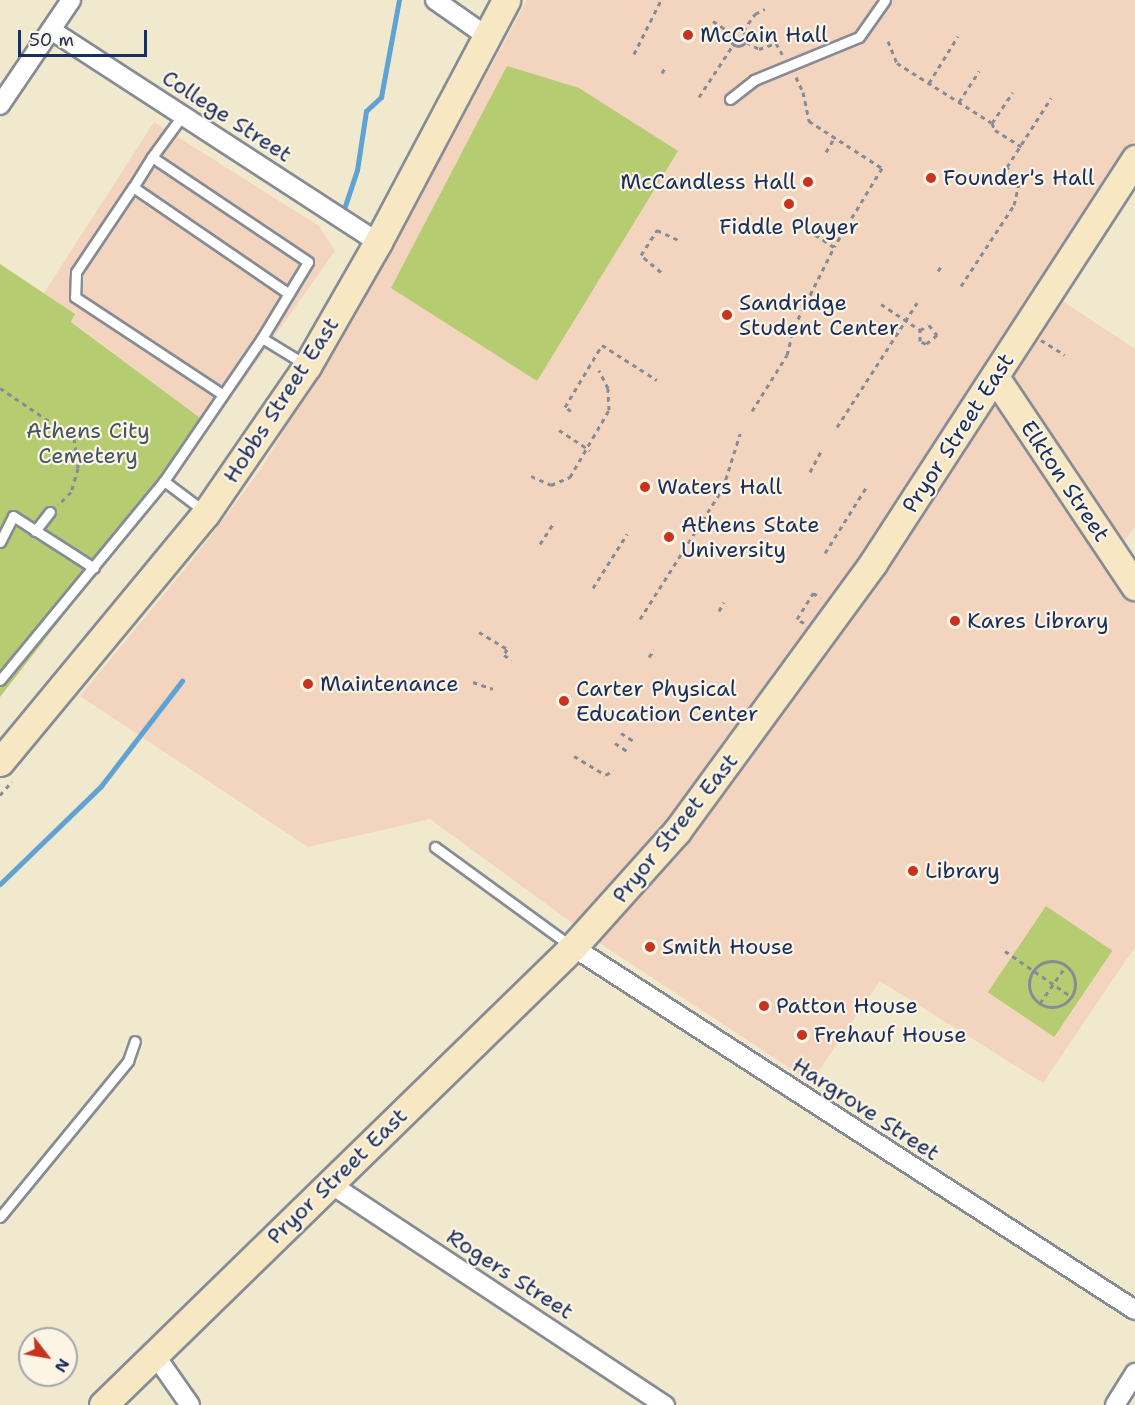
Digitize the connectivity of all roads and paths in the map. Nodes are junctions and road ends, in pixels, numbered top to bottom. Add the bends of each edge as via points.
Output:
1 (71, 0) edge
2 (435, 0) edge
3 (506, 0) edge
4 (661, 0) edge
5 (885, 0) edge
6 (765, 9) dead end
7 (713, 21) dead end
8 (51, 30) junction
9 (743, 31) junction
10 (731, 33) junction
11 (485, 35) junction
12 (958, 36) dead end
13 (888, 41) dead end
14 (746, 42) junction
15 (734, 45) junction
16 (634, 54) dead end
17 (783, 55) dead end
18 (666, 66) dead end
19 (979, 71) dead end
20 (662, 73) dead end
21 (795, 75) dead end
22 (929, 83) junction
23 (1013, 92) dead end
24 (699, 97) dead end
25 (1051, 98) dead end
26 (730, 99) dead end
27 (959, 103) junction
28 (0, 105) edge
29 (182, 116) junction
30 (992, 123) junction
31 (834, 137) junction
32 (1020, 146) junction
33 (825, 152) dead end
34 (152, 157) junction
35 (1135, 159) edge
36 (133, 187) junction
37 (750, 213) dead end
38 (746, 221) dead end
39 (806, 229) dead end
40 (681, 241) dead end
41 (378, 242) junction
42 (834, 247) junction
43 (942, 265) dead end
44 (938, 271) dead end
45 (661, 272) dead end
46 (961, 286) dead end
47 (288, 293) junction
48 (917, 303) dead end
49 (881, 304) dead end
50 (906, 320) junction
51 (920, 330) junction
52 (1032, 334) dead end
53 (262, 338) junction
54 (1065, 356) dead end
55 (307, 366) junction
56 (598, 370) dead end
57 (995, 377) junction
58 (657, 380) dead end
59 (0, 388) edge
60 (222, 394) junction
61 (571, 411) dead end
62 (752, 411) dead end
63 (837, 427) dead end
64 (559, 430) dead end
65 (740, 434) dead end
66 (589, 449) junction
67 (821, 451) dead end
68 (810, 472) dead end
69 (531, 476) dead end
70 (164, 481) junction
71 (867, 486) dead end
72 (50, 512) joint
73 (206, 513) junction
74 (553, 524) dead end
75 (35, 531) junction
76 (627, 534) dead end
77 (0, 542) edge
78 (540, 544) dead end
79 (825, 553) dead end
80 (94, 568) junction
81 (1135, 586) edge
82 (593, 588) dead end
83 (724, 602) dead end
84 (827, 602) dead end
85 (719, 611) dead end
86 (640, 619) dead end
87 (810, 627) dead end
88 (480, 632) dead end
89 (654, 650) dead end
90 (649, 657) dead end
91 (512, 660) dead end
92 (0, 680) edge
93 (473, 682) dead end
94 (493, 689) dead end
95 (621, 733) dead end
96 (634, 741) dead end
97 (615, 743) dead end
98 (627, 751) dead end
99 (574, 756) dead end
100 (0, 762) edge
101 (613, 770) dead end
102 (435, 847) dead end
103 (573, 947) junction
104 (1005, 951) dead end
105 (1066, 966) junction
106 (1034, 971) junction
107 (1053, 984) junction
108 (1072, 998) junction
109 (1040, 1004) junction
110 (135, 1041) dead end
111 (329, 1183) junction
112 (0, 1217) edge
113 (1135, 1310) edge
114 (155, 1355) junction
115 (1135, 1373) edge
116 (103, 1405) edge
117 (190, 1405) edge
118 (665, 1405) edge
119 (1115, 1405) edge

1 - 8 street
2 - 11 street
3 - 11 street, Hobbs Street East
4 - 16 path
5 - 26 lane via 859,37 754,80
6 - 9 path via 755,14
7 - 10 path
8 - 28 street
8 - 29 street, College Street
9 - 10 path
9 - 14 path
10 - 15 path
11 - 41 street, Hobbs Street East
12 - 22 path
13 - 22 path via 897,63
14 - 15 path
14 - 17 path via 759,49 776,43
15 - 24 path
18 - 20 path
19 - 27 path
21 - 31 path via 809,121
22 - 27 path
23 - 30 path
25 - 32 path
27 - 30 path
29 - 34 lane
29 - 41 street, College Street
30 - 32 path via 995,130
31 - 33 path
31 - 42 path via 882,168
32 - 46 path via 1007,167 1019,184 1019,195
34 - 36 lane
34 - 47 lane via 308,262
35 - 57 street, Pryor Street East
36 - 47 lane
36 - 60 lane via 76,272 75,297
37 - 38 path
39 - 42 path
40 - 45 path via 663,229 641,255
41 - 55 street, Hobbs Street East
42 - 62 path via 794,327 787,355
43 - 44 path
47 - 53 lane
48 - 50 path
49 - 50 path
50 - 51 path
50 - 63 path
51 - 51 path via 929,325 938,335 926,344 920,341
52 - 54 path
53 - 55 lane
53 - 60 lane
55 - 73 street, Hobbs Street East
56 - 66 path via 608,388 609,410
57 - 81 street, Elkton Street
57 - 103 street, Pryor Street East via 873,563 771,708 678,831
58 - 61 path via 602,345 565,407
59 - 72 path via 74,438 78,468 71,492
60 - 70 lane
64 - 66 path
65 - 86 path via 723,488
66 - 69 path via 562,483 551,485
67 - 68 path
70 - 73 lane
70 - 80 lane
71 - 79 path
72 - 75 lane
73 - 100 street, Hobbs Street East
74 - 78 path
75 - 77 lane via 13,516
75 - 80 lane
76 - 82 path
80 - 92 lane
83 - 85 path
84 - 87 path via 813,593 804,604 797,619
88 - 91 path via 507,649 504,655
89 - 90 path
93 - 94 path
95 - 96 path
97 - 98 path
99 - 101 path via 606,775
102 - 103 lane
103 - 111 street, Pryor Street East
103 - 113 street, Hargrove Street
104 - 106 path
105 - 106 path via 1049,961
105 - 107 path
105 - 108 path via 1076,983
106 - 107 path
106 - 109 path via 1029,989
107 - 108 path
107 - 109 path
108 - 109 path via 1059,1006
110 - 112 lane via 128,1060
111 - 114 street, Pryor Street East
111 - 118 street, Rogers Street
114 - 116 street, Pryor Street East
114 - 117 street
115 - 119 street

